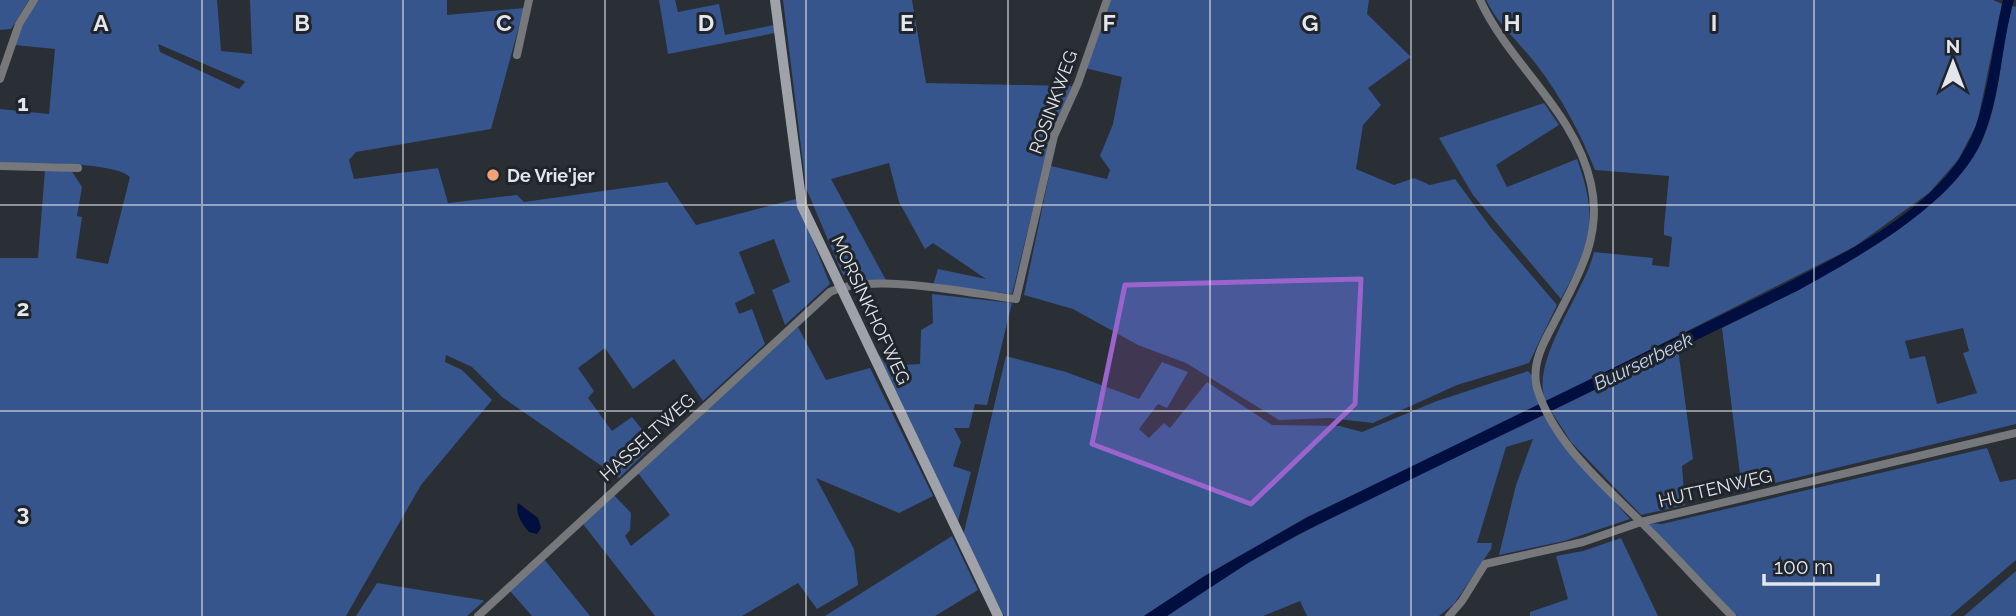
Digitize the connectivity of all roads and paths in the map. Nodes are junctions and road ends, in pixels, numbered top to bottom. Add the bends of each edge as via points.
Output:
1 (34, 0) edge
2 (529, 0) edge
3 (775, 0) edge
4 (1107, 0) edge
5 (1480, 0) edge
6 (517, 55) dead end
7 (0, 79) edge
8 (0, 166) edge
9 (78, 168) dead end
10 (841, 286) junction
11 (2016, 433) edge
12 (1641, 522) junction
13 (478, 616) edge
14 (998, 616) edge
15 (1449, 616) edge
16 (1732, 616) edge

1 - 7 street via 19,24
2 - 6 street
3 - 10 street, MORSINKHOFWEG via 798,191
4 - 10 street, ROSINKWEG via 1054,136 1016,299 876,283
5 - 12 street via 1491,23 1551,101 1585,164 1595,209 1587,258 1536,363 1537,387 1565,442
8 - 9 street
10 - 13 street, HASSELTWEG via 809,310
10 - 14 street, MORSINKHOFWEG
11 - 12 street, HUTTENWEG
12 - 15 street, HUTTENWEG via 1583,542 1485,564
12 - 16 street

